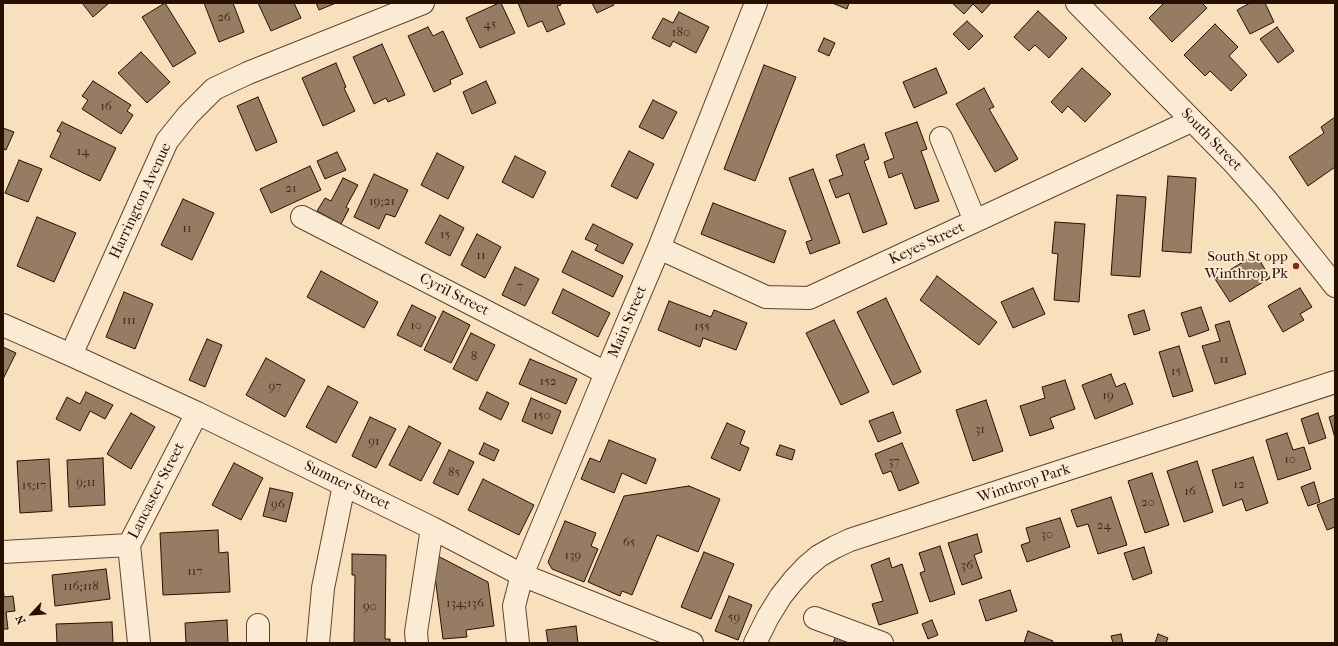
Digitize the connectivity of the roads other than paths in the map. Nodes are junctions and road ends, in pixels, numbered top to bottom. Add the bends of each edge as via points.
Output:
1 (423, 3) edge
2 (756, 3) edge
3 (1077, 3) edge
4 (1191, 121) junction
5 (941, 138) dead end
6 (302, 217) dead end
7 (975, 221) junction
8 (660, 248) junction
9 (1335, 286) edge
10 (3, 326) edge
11 (71, 355) junction
12 (606, 373) junction
13 (1335, 382) edge
14 (197, 414) junction
15 (344, 485) junction
16 (432, 528) junction
17 (130, 545) junction
18 (3, 552) edge
19 (522, 575) junction
20 (816, 618) dead end
21 (513, 642) edge
22 (139, 643) edge
23 (318, 643) edge
24 (417, 643) edge
25 (692, 643) edge
26 (755, 643) edge
27 (882, 643) edge

1 - 11 street, Harrington Avenue via 248,72 214,89 167,141
2 - 8 street, Main Street
3 - 4 street, South Street
4 - 7 street, Keyes Street
4 - 9 street, South Street via 1265,198
5 - 7 street
6 - 12 street, Cyril Street
7 - 8 street, Keyes Street via 809,298 766,297
8 - 12 street, Main Street
10 - 11 street, Sumner Street
11 - 14 street, Sumner Street
12 - 19 street, Main Street
13 - 26 street, Winthrop Park via 835,547 819,556 793,581 768,616
14 - 15 street, Sumner Street
14 - 17 street, Lancaster Street
15 - 16 street, Sumner Street
15 - 23 street via 323,588
16 - 19 street, Sumner Street
16 - 24 street via 416,632
17 - 18 street
17 - 22 street, Lancaster Street
19 - 21 street, Main Street via 514,606
19 - 25 street, Sumner Street
20 - 27 street

